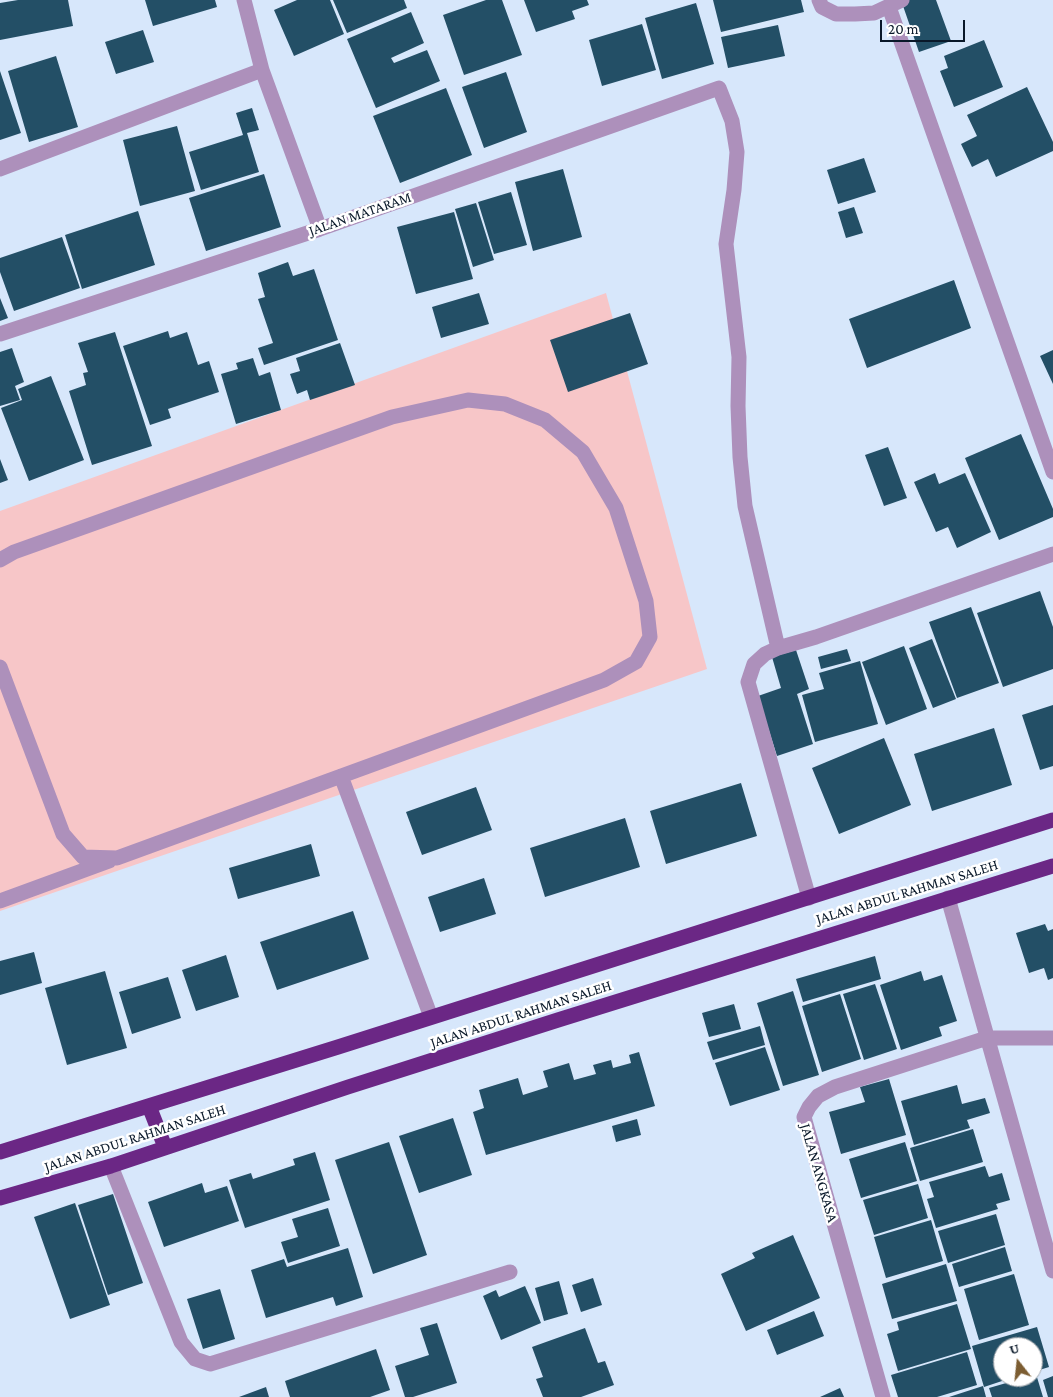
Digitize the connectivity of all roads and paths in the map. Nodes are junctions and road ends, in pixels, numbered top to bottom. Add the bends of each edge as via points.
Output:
1 (244, 0) edge
2 (821, 3) edge
3 (896, 3) edge
4 (262, 70) junction
5 (0, 170) edge
6 (320, 229) junction
7 (0, 334) edge
8 (1053, 472) edge
9 (1053, 554) edge
10 (0, 560) edge
11 (778, 648) junction
12 (0, 667) edge
13 (341, 776) junction
14 (1053, 820) edge
15 (118, 858) junction
16 (1053, 866) edge
17 (809, 898) junction
18 (948, 898) junction
19 (0, 901) edge
20 (432, 1017) junction
21 (987, 1038) junction
22 (1053, 1038) edge
23 (149, 1106) junction
24 (165, 1147) junction
25 (0, 1152) edge
26 (112, 1166) junction
27 (0, 1198) edge
28 (1053, 1270) edge
29 (510, 1272) dead end
30 (883, 1397) edge

1 - 4 street
2 - 3 street via 836,14 874,13
3 - 8 street
4 - 5 street
4 - 6 street
6 - 7 street, JALAN MATARAM
6 - 11 street, JALAN MATARAM via 719,88 732,121 737,152 726,244 739,357 739,440 745,506
9 - 11 street
10 - 13 street via 14,552 392,417 468,400 505,404 545,420 583,452 616,508 646,601 650,637 636,662 604,680
11 - 17 street via 754,664 748,682
12 - 15 street via 63,834 84,857
13 - 15 street
13 - 20 street
14 - 17 highway, JALAN ABDUL RAHMAN SALEH
15 - 19 street
16 - 18 highway, JALAN ABDUL RAHMAN SALEH
17 - 20 highway, JALAN ABDUL RAHMAN SALEH
18 - 21 street
18 - 24 highway, JALAN ABDUL RAHMAN SALEH
20 - 23 highway, JALAN ABDUL RAHMAN SALEH
21 - 22 street, JALAN ANGKASA
21 - 28 street
21 - 30 street, JALAN ANGKASA via 835,1088 818,1096 804,1117
23 - 24 highway
23 - 25 highway, JALAN ABDUL RAHMAN SALEH
24 - 26 highway, JALAN ABDUL RAHMAN SALEH
26 - 27 highway, JALAN ABDUL RAHMAN SALEH
26 - 29 street via 181,1342 195,1359 210,1364

